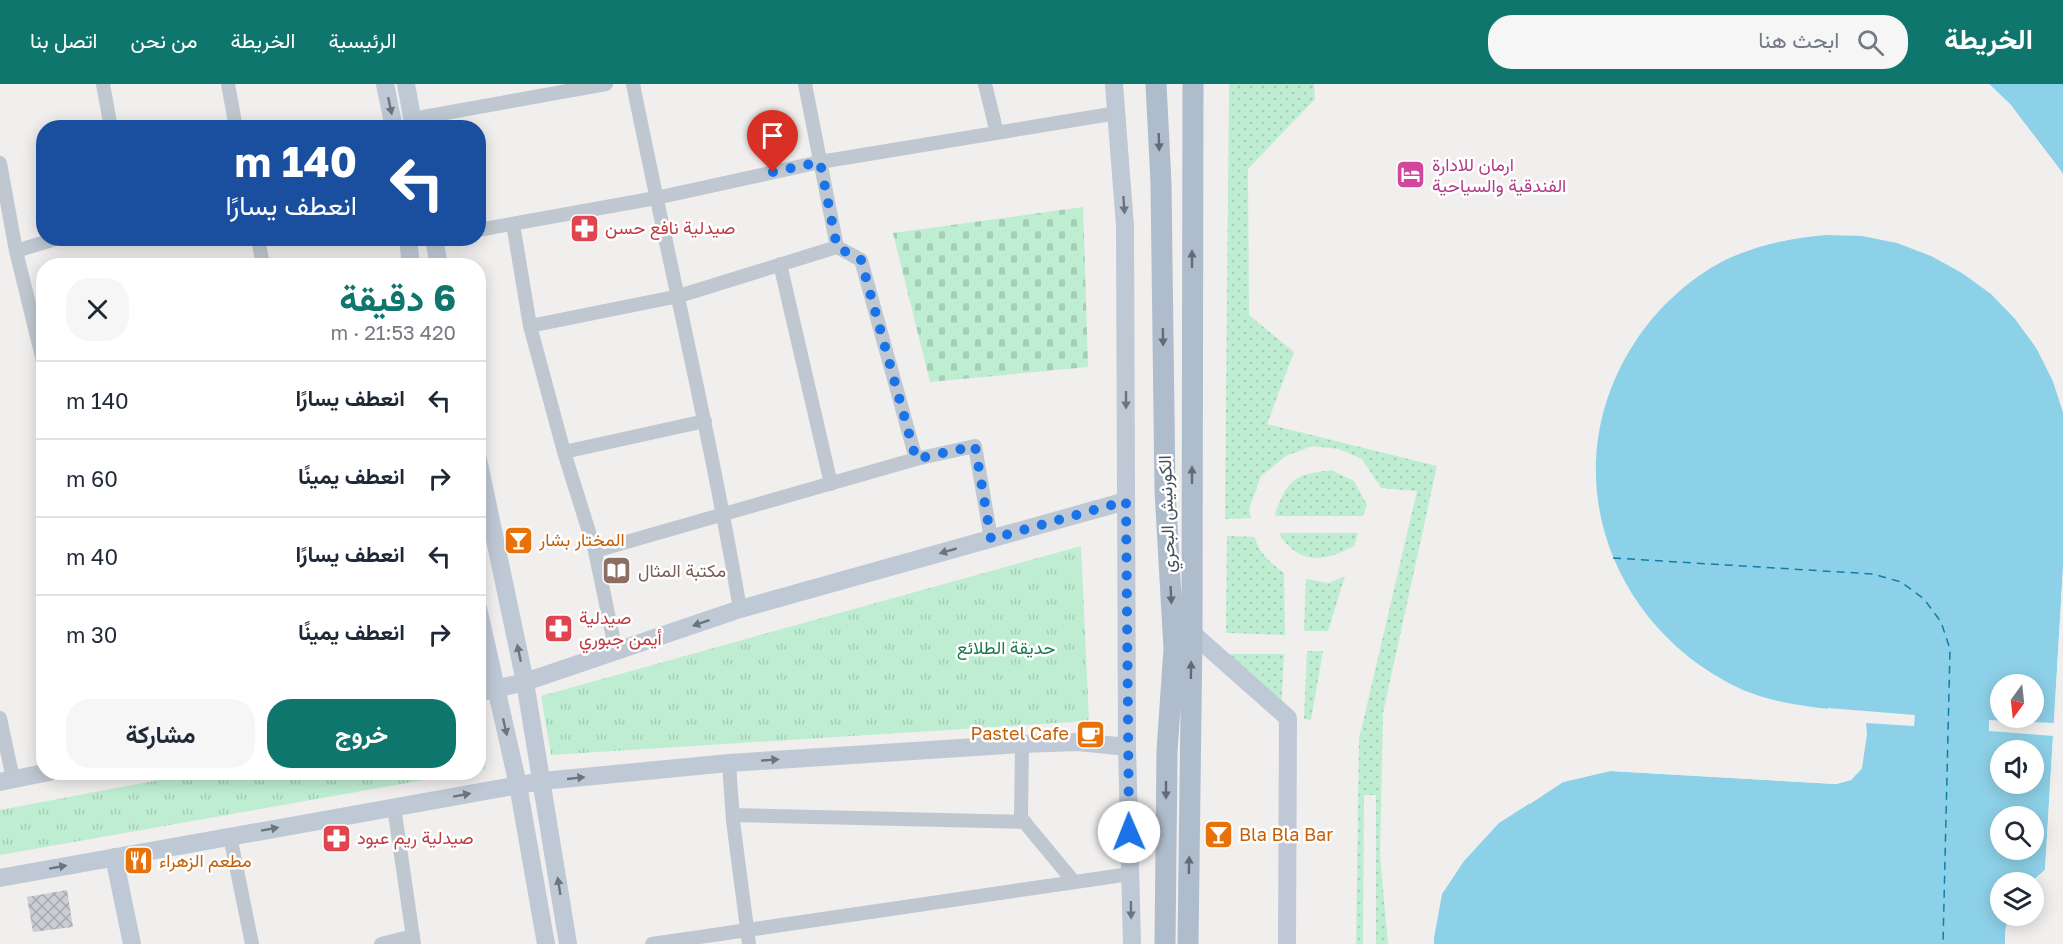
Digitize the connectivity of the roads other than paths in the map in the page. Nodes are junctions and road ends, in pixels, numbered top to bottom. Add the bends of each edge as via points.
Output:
1 (103, 84) edge
2 (228, 84) edge
3 (385, 84) edge
4 (406, 84) edge
5 (606, 84) edge
6 (633, 84) edge
7 (806, 84) edge
8 (985, 84) edge
9 (1114, 84) edge
10 (1156, 84) edge
11 (1193, 84) edge
12 (1117, 114) junction
13 (110, 120) edge
14 (235, 120) edge
15 (392, 120) edge
16 (412, 120) edge
17 (428, 120) edge
18 (997, 133) junction
19 (820, 162) junction
20 (0, 163) edge
21 (656, 198) junction
22 (513, 224) junction
23 (486, 229) edge
24 (36, 245) edge
25 (837, 247) junction
26 (16, 251) junction
27 (780, 264) junction
28 (679, 296) junction
29 (530, 326) junction
30 (36, 332) edge
31 (705, 421) junction
32 (564, 452) junction
33 (916, 459) junction
34 (831, 484) junction
35 (486, 497) edge
36 (1126, 501) junction
37 (724, 515) junction
38 (991, 539) junction
39 (595, 551) junction
40 (740, 609) junction
41 (1192, 633) junction
42 (616, 652) junction
43 (525, 682) junction
44 (487, 691) edge
45 (0, 718) edge
46 (1022, 744) junction
47 (1127, 747) junction
48 (729, 763) junction
49 (36, 774) edge
50 (7, 780) edge
51 (542, 781) junction
52 (518, 785) junction
53 (394, 807) junction
54 (733, 814) junction
55 (1025, 822) junction
56 (230, 836) junction
57 (114, 857) junction
58 (1130, 874) junction
59 (0, 878) edge
60 (1074, 882) junction
61 (748, 937) edge
62 (413, 940) edge
63 (132, 944) edge
64 (252, 944) edge
65 (381, 944) edge
66 (546, 944) edge
67 (568, 944) edge
68 (652, 944) edge
69 (1131, 944) edge
70 (1165, 944) edge
71 (1188, 944) edge
72 (1287, 944) edge

1 - 13 street
2 - 14 street
3 -> 15 street
4 - 16 street
5 - 17 street
6 - 21 street
7 - 19 street
8 - 18 street
9 - 12 street
10 -> 70 main road, الكورنيش البحري via 1165,491 1174,649 1167,751
41 -> 11 main road, الكورنيش البحري
12 - 18 street
12 -> 36 street via 1125,226
18 - 19 street
19 - 21 street
19 - 25 street
20 - 26 street
21 - 22 street
21 - 28 street
22 - 23 street
22 - 29 street
24 - 26 street
25 - 27 street
25 - 33 street via 861,260
26 - 30 street
27 - 28 street
27 - 34 street
28 - 29 street
28 - 31 street
29 - 32 street
31 - 32 street
31 - 37 street
32 - 39 street
33 - 34 street
33 - 38 street via 975,446
34 - 37 street
43 -> 35 street
36 - 38 street
36 - 47 street
37 - 39 street
37 - 40 street
38 -> 40 street
39 - 42 street
40 -> 42 street
71 -> 41 main road, الكورنيش البحري
41 - 72 street via 1288,718
42 - 43 street
43 - 44 street
43 - 51 street
44 -> 52 street
45 - 50 street
46 - 47 street via 1078,742
48 -> 46 street
46 - 55 street via 1021,818
47 - 58 street
51 -> 48 street
48 - 54 street
49 - 50 street
51 - 52 street
67 -> 51 street
53 -> 52 street
52 - 66 street
56 -> 53 street
53 - 62 street
54 - 55 street
54 - 61 street
55 - 60 street
56 - 57 street
56 - 64 street
59 -> 57 street
57 - 63 street
58 - 60 street
58 -> 69 street
60 - 61 street
61 - 68 street
62 - 65 street

